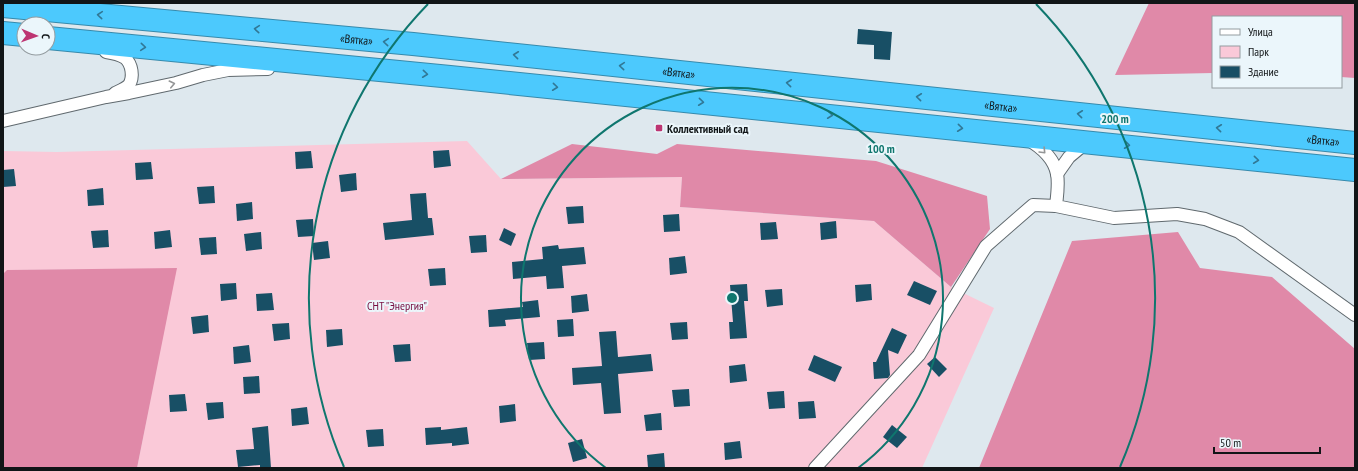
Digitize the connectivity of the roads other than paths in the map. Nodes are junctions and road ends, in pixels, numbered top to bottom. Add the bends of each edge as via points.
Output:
1 (3, 6) edge
2 (3, 34) edge
3 (16, 36) edge
4 (56, 39) edge
5 (56, 43) edge
6 (394, 70) junction
7 (106, 97) junction
8 (3, 120) edge
9 (1021, 135) junction
10 (1088, 141) junction
11 (1355, 143) edge
12 (1355, 170) edge
13 (1057, 174) junction
14 (1056, 206) junction
15 (1355, 315) edge
16 (815, 468) edge

11 -> 1 highway, «Вятка» via 429,46
2 - 3 highway
4 -> 6 highway
5 - 7 street via 117,54 128,61 132,72 129,84
7 -> 6 street via 228,70
6 -> 9 highway
7 - 8 street
9 - 10 highway
9 -> 13 street via 1038,145 1050,158
10 -> 12 highway
10 - 13 street via 1069,157
13 - 14 street
14 - 15 street via 1114,218 1177,214 1205,219 1239,232
14 - 16 street via 1033,205 986,246 919,355

